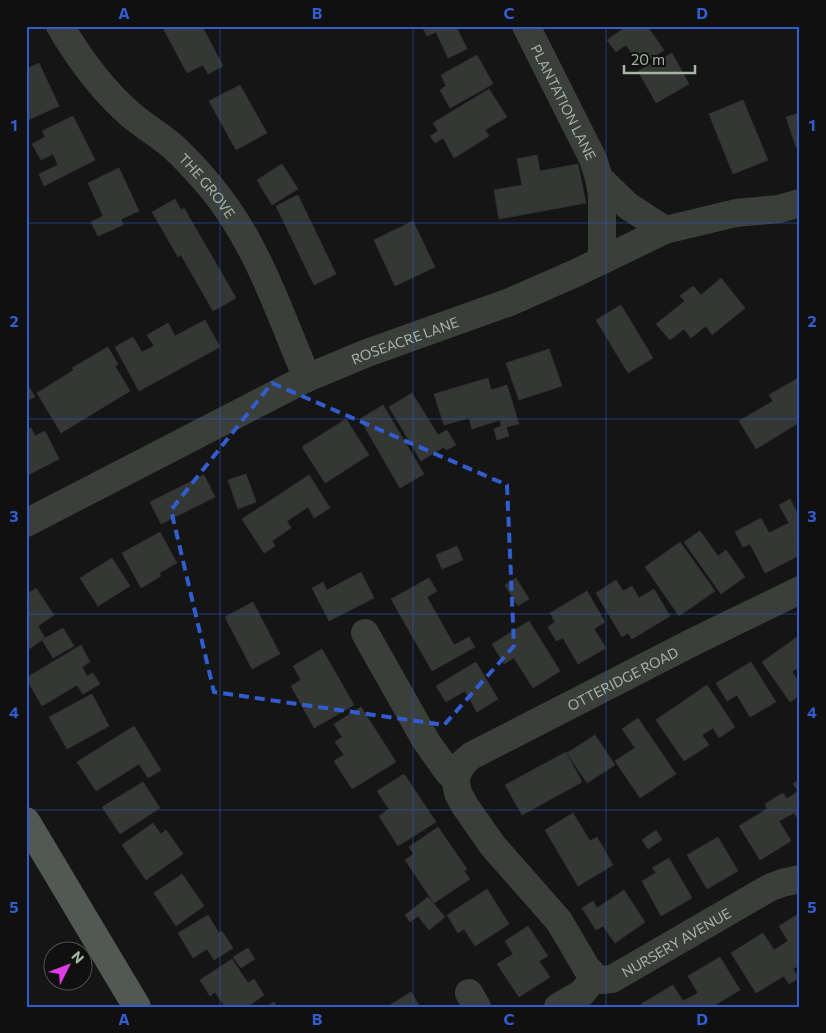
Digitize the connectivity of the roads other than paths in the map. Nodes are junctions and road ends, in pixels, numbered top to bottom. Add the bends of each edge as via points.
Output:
1 (60, 26) edge
2 (526, 26) edge
3 (599, 178) junction
4 (800, 203) edge
5 (665, 230) junction
6 (602, 260) junction
7 (307, 378) junction
8 (26, 523) edge
9 (800, 590) edge
10 (365, 633) dead end
11 (455, 778) junction
12 (26, 821) edge
13 (800, 879) edge
14 (595, 977) junction
15 (137, 1007) edge
16 (558, 1007) edge

1 - 7 street, THE GROVE via 101,84 131,116 171,145 191,165 244,232
2 - 3 street, PLANTATION LANE via 593,159
3 - 5 street, PLANTATION LANE via 628,206
3 - 6 street, PLANTATION LANE
4 - 5 street, ROSEACRE LANE via 778,209 736,213
5 - 6 street, ROSEACRE LANE
6 - 7 street, ROSEACRE LANE via 510,302
7 - 8 street, ROSEACRE LANE
9 - 11 street, OTTERIDGE ROAD via 472,756 463,763
10 - 11 street via 426,741
11 - 14 street via 465,806 493,846 560,921
12 - 15 main road
13 - 14 street, NURSERY AVENUE via 769,888 612,979
14 - 16 street via 582,993

